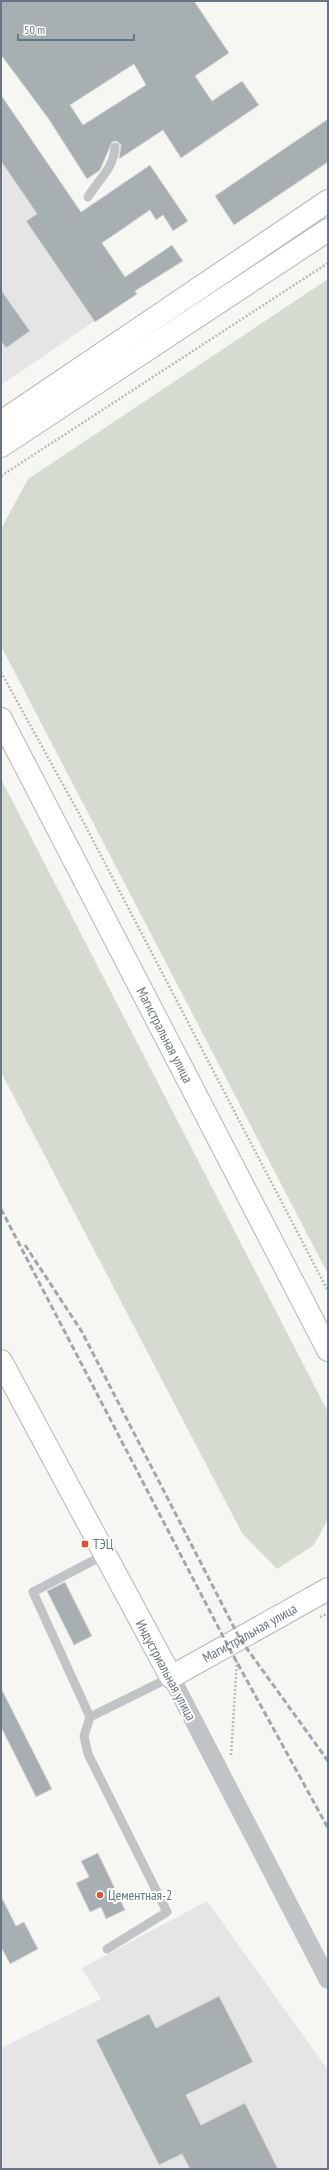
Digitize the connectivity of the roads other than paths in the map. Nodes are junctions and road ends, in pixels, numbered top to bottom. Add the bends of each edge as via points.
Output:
1 (115, 147) dead end
2 (88, 197) dead end
3 (328, 201) edge
4 (328, 230) edge
5 (1, 422) edge
6 (1, 446) edge
7 (1, 719) edge
8 (328, 1350) edge
9 (1, 1362) edge
10 (104, 1556) junction
11 (328, 1589) edge
12 (171, 1677) junction
13 (90, 1717) junction
14 (107, 1949) dead end
15 (328, 1980) edge

1 - 2 lane via 112,166 97,182
3 - 5 street
4 - 6 street
7 - 8 street, Магистральная улица
9 - 10 street, Индустриальная улица
10 - 12 street, Индустриальная улица
10 - 13 lane via 33,1592
11 - 12 street, Магистральная улица
12 - 13 lane
12 - 15 street, Индустриальная улица
13 - 14 lane via 84,1736 88,1754 167,1912

